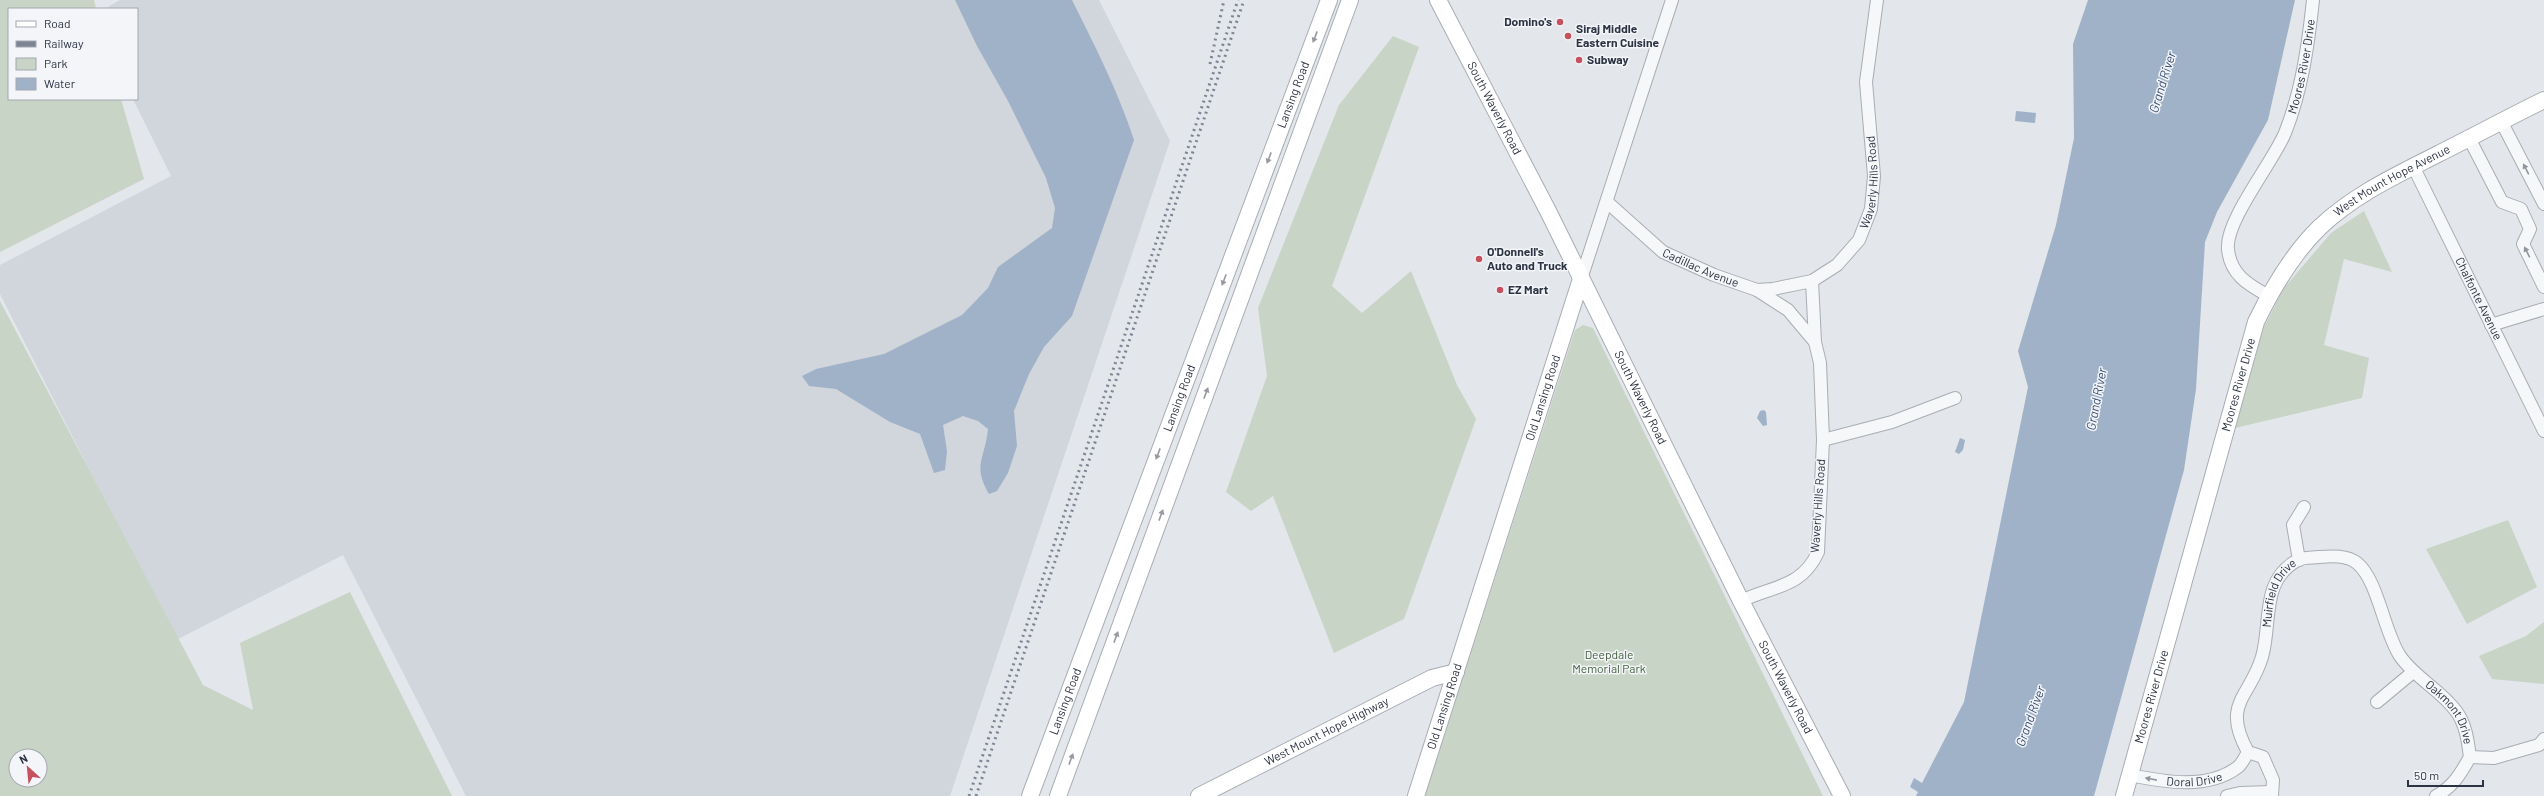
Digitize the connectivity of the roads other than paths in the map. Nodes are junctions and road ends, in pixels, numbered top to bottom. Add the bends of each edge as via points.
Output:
1 (1329, 0) edge
2 (1350, 0) edge
3 (1438, 0) edge
4 (1672, 0) edge
5 (1877, 0) edge
6 (2313, 0) edge
7 (2544, 100) edge
8 (2501, 121) junction
9 (2469, 138) junction
10 (2413, 166) junction
11 (1607, 202) junction
12 (2544, 204) edge
13 (1581, 279) junction
14 (1812, 281) junction
15 (2544, 287) edge
16 (1757, 290) junction
17 (2268, 296) junction
18 (2544, 309) edge
19 (2491, 325) junction
20 (1814, 342) junction
21 (1955, 398) dead end
22 (2544, 431) edge
23 (1823, 440) junction
24 (2304, 507) dead end
25 (2299, 560) junction
26 (1741, 601) junction
27 (1456, 672) junction
28 (2413, 672) junction
29 (2377, 702) dead end
30 (2544, 740) edge
31 (2248, 752) junction
32 (2470, 757) junction
33 (2130, 775) junction
34 (2272, 794) edge
35 (1030, 796) edge
36 (1058, 796) edge
37 (1200, 796) edge
38 (1416, 796) edge
39 (1842, 796) edge
40 (2127, 796) edge
41 (2227, 796) edge
42 (2436, 796) edge

1 -> 35 main road, Lansing Road
36 -> 2 main road, Lansing Road
3 - 13 main road, South Waverly Road
4 - 11 street, Old Lansing Road
5 - 14 street, Waverly Hills Road via 1866,82 1874,176 1871,209 1859,240 1848,254 1837,265
6 - 17 street, Moores River Drive via 2308,48 2293,112 2284,135 2237,218 2228,242 2232,265 2237,275
7 - 8 main road, West Mount Hope Avenue
8 - 9 main road, West Mount Hope Avenue
12 -> 8 street
9 - 10 main road, West Mount Hope Avenue
15 -> 9 street via 2523,244 2530,229 2521,210 2502,202
10 - 17 main road, West Mount Hope Avenue via 2357,198 2319,228
10 - 19 street, Chalfonte Avenue
11 - 13 street, Old Lansing Road
11 - 16 street, Cadillac Avenue via 1664,252 1714,275
13 - 26 main road, South Waverly Road
13 - 27 main road, Old Lansing Road
14 - 16 street, Cadillac Avenue
14 - 20 street, Waverly Hills Road
16 - 20 street, Waverly Hills Road via 1788,310
17 - 33 main road, Moores River Drive via 2256,322
18 - 19 street
19 - 22 street, Chalfonte Avenue
20 - 23 street, Waverly Hills Road via 1820,363
21 - 23 street via 1892,422
23 - 26 street, Waverly Hills Road via 1818,552 1812,565 1798,579
24 - 25 street via 2293,525
25 - 28 street, Muirfield Drive via 2330,556 2347,557 2358,563 2370,582 2399,655
25 - 31 street, Muirfield Drive via 2275,582 2268,599 2266,640 2262,659 2240,697 2237,715 2239,736
26 - 39 main road, South Waverly Road
27 - 37 main road, West Mount Hope Highway via 1432,678
27 - 38 main road, Old Lansing Road
28 - 29 street
28 - 32 street, Oakmont Drive via 2457,711 2466,732
30 - 32 street via 2539,745 2494,758
31 -> 33 street, Doral Drive via 2239,767 2222,776 2183,783
31 - 34 street via 2263,757 2274,780
32 - 42 street, Oakmont Drive via 2446,791
33 - 40 main road, Moores River Drive
34 - 41 street, Doral Drive via 2240,793

